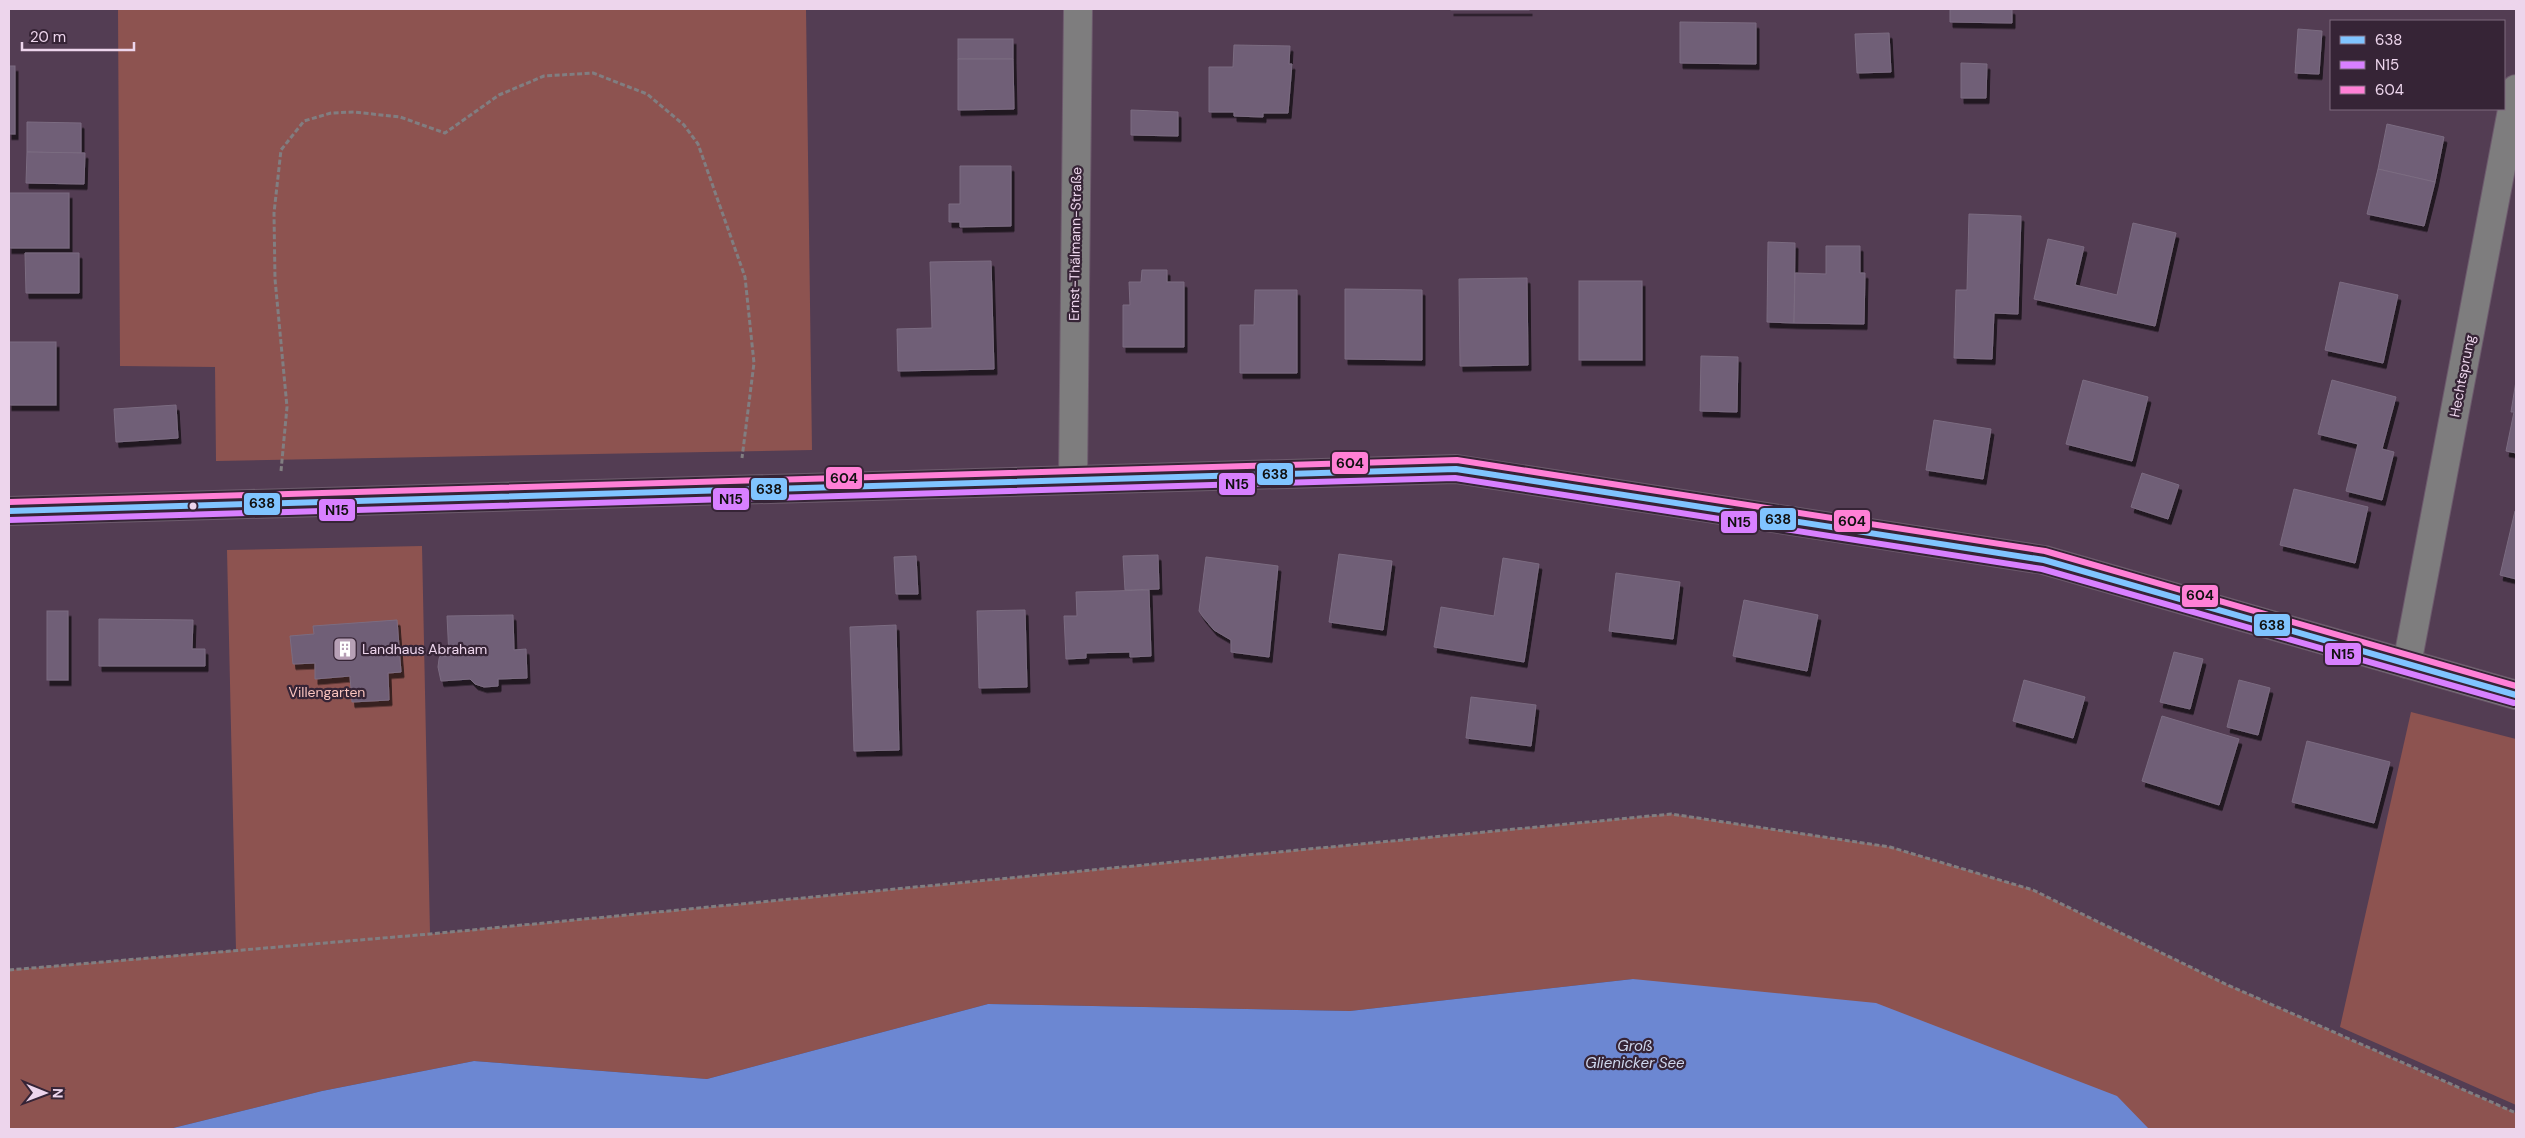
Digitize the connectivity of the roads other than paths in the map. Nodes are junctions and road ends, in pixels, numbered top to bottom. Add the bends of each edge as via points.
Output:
1 (1078, 9) edge
2 (2516, 89) edge
3 (1073, 480) junction
4 (9, 510) edge
5 (2407, 664) junction
6 (2516, 695) edge

1 - 3 street, Ernst-Thälmann-Straße
2 - 5 street, Hechtsprung
3 - 4 street
3 - 5 street via 1456,469 2044,560
5 - 6 street

